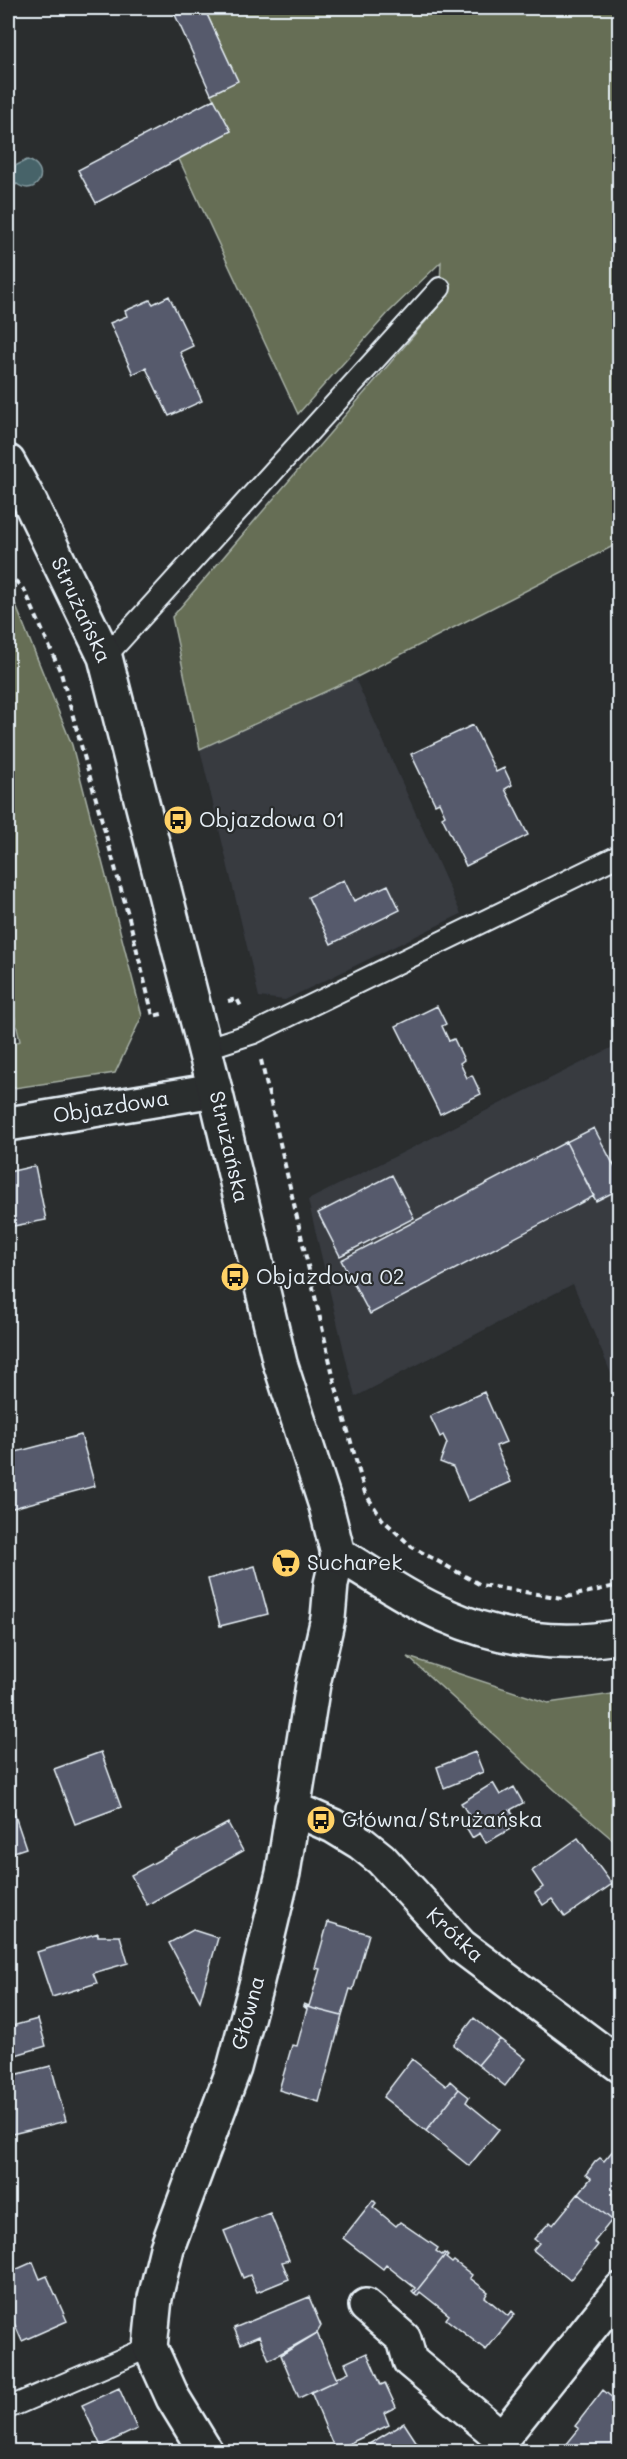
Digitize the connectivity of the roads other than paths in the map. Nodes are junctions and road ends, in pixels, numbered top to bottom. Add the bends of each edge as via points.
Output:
1 (440, 288) dead end
2 (8, 462) edge
3 (105, 657) junction
4 (620, 855) edge
5 (204, 1049) junction
6 (215, 1090) junction
7 (8, 1124) edge
8 (338, 1554) junction
9 (620, 1636) edge
10 (292, 1808) junction
11 (620, 2065) edge
12 (620, 2290) edge
13 (366, 2306) dead end
14 (150, 2346) junction
15 (8, 2408) edge
16 (206, 2451) edge

1 - 3 lane
2 - 3 street, Strużańska
3 - 5 street, Strużańska
4 - 5 lane via 254,1033
5 - 6 street, Strużańska
6 - 7 street, Objazdowa
6 - 8 street, Strużańska via 280,1363
8 - 9 street via 446,1616 484,1630 566,1641
8 - 10 street, Główna
10 - 11 street, Krótka via 361,1843 381,1859 461,1946
10 - 14 street, Główna via 279,1888 240,2047 167,2248 155,2298
12 - 13 street via 502,2438 410,2361 404,2339
14 - 15 lane
14 - 16 street, Główna via 173,2398

